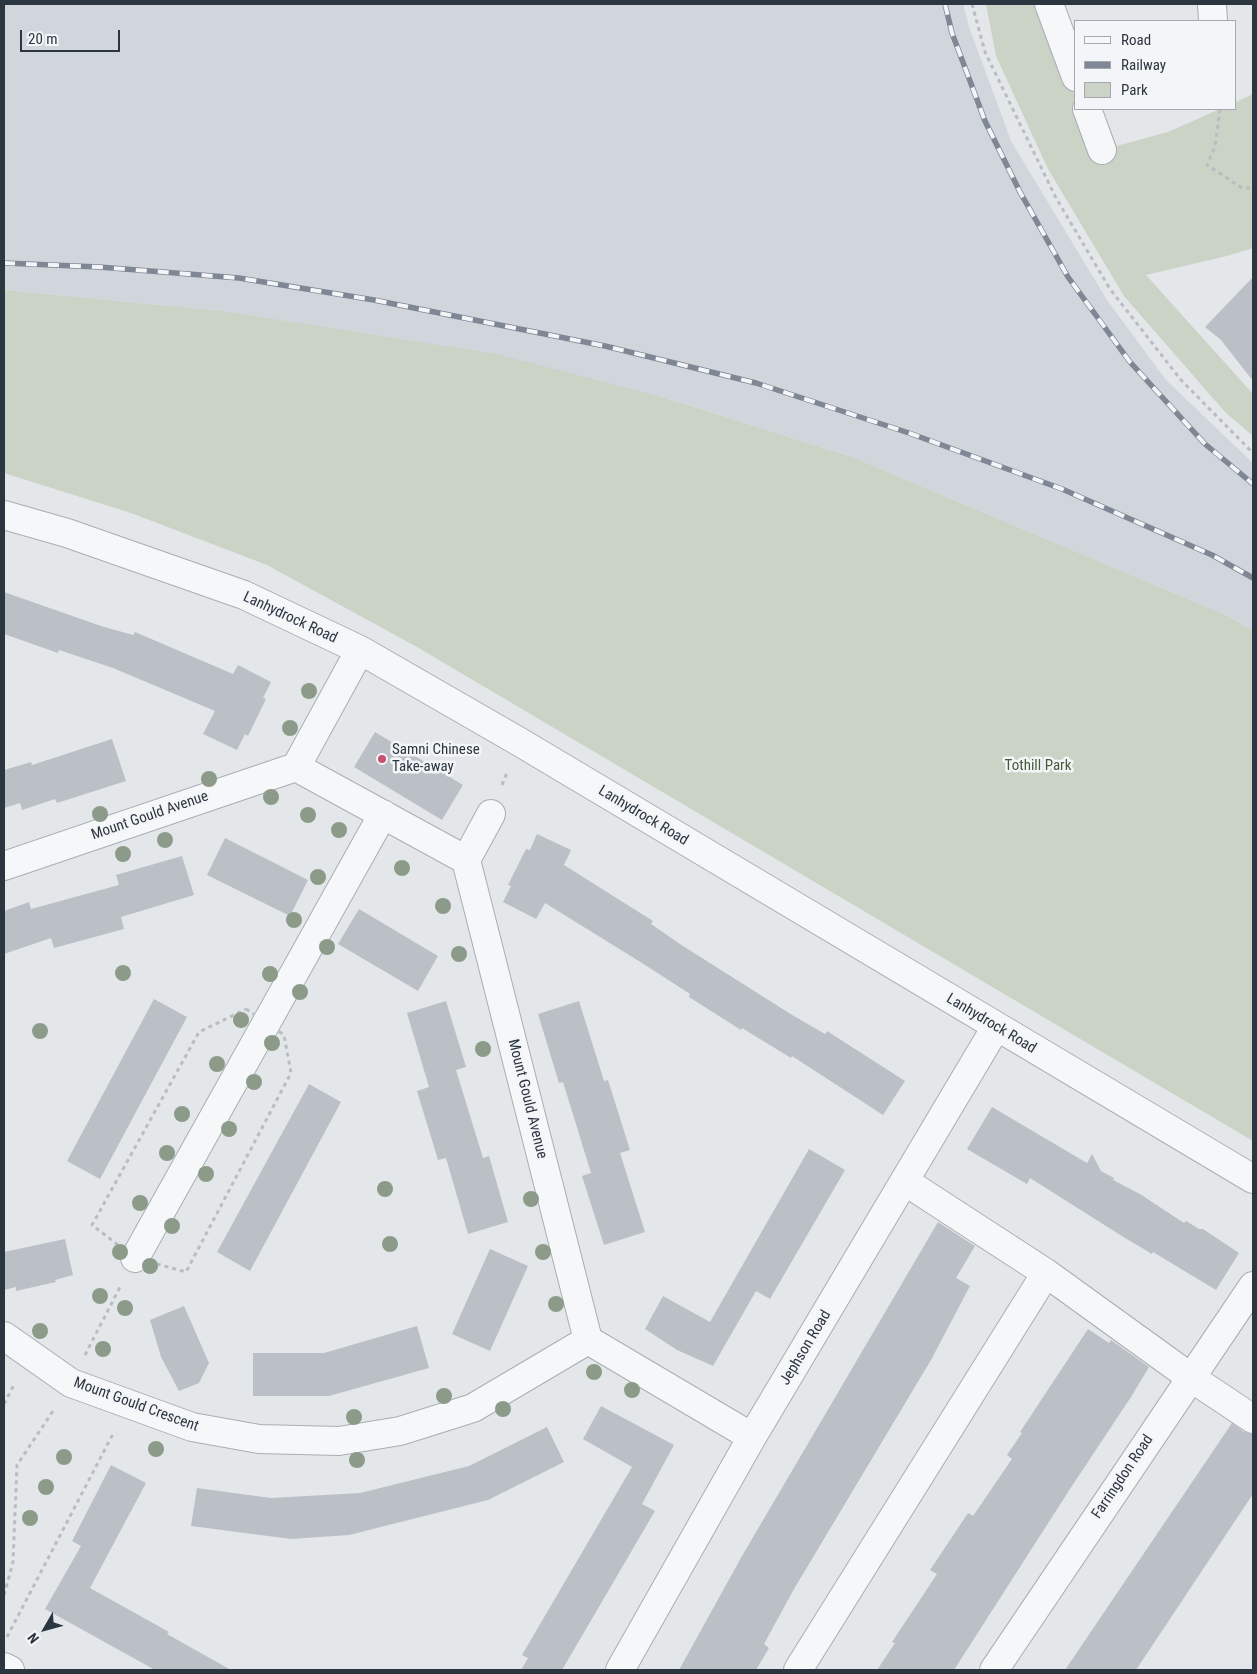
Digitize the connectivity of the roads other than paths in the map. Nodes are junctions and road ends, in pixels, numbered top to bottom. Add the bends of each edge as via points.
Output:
1 (1049, 4) edge
2 (1212, 4) edge
3 (1213, 20) edge
4 (1074, 72) edge
5 (1087, 110) edge
6 (1102, 150) dead end
7 (4, 514) edge
8 (360, 650) junction
9 (296, 767) junction
10 (383, 814) junction
11 (491, 814) road end
12 (466, 860) junction
13 (4, 866) edge
14 (996, 1027) junction
15 (1253, 1179) edge
16 (906, 1182) junction
17 (133, 1262) dead end
18 (1046, 1273) junction
19 (1253, 1286) edge
20 (4, 1336) edge
21 (588, 1340) junction
22 (1190, 1377) junction
23 (1253, 1419) edge
24 (752, 1437) junction
25 (4, 1667) edge
26 (10, 1670) edge
27 (620, 1670) edge
28 (798, 1670) edge
29 (994, 1670) edge

1 - 4 street
2 - 3 street
5 - 6 street
7 - 8 street, Lanhydrock Road via 244,595
8 - 9 street
8 - 14 street, Lanhydrock Road
9 - 10 street
9 - 13 street, Mount Gould Avenue
10 - 12 street
10 - 17 street
11 - 12 street
12 - 21 street, Mount Gould Avenue
14 - 15 street, Lanhydrock Road
14 - 16 street, Jephson Road
16 - 18 street
16 - 24 street, Jephson Road
18 - 22 street
18 - 28 street
19 - 22 street, Farringdon Road
20 - 21 street, Mount Gould Crescent via 71,1383 192,1427 250,1438 339,1441 400,1431 473,1408
21 - 24 street
22 - 23 street
22 - 29 street, Farringdon Road
24 - 27 street, Jephson Road
25 - 26 street

